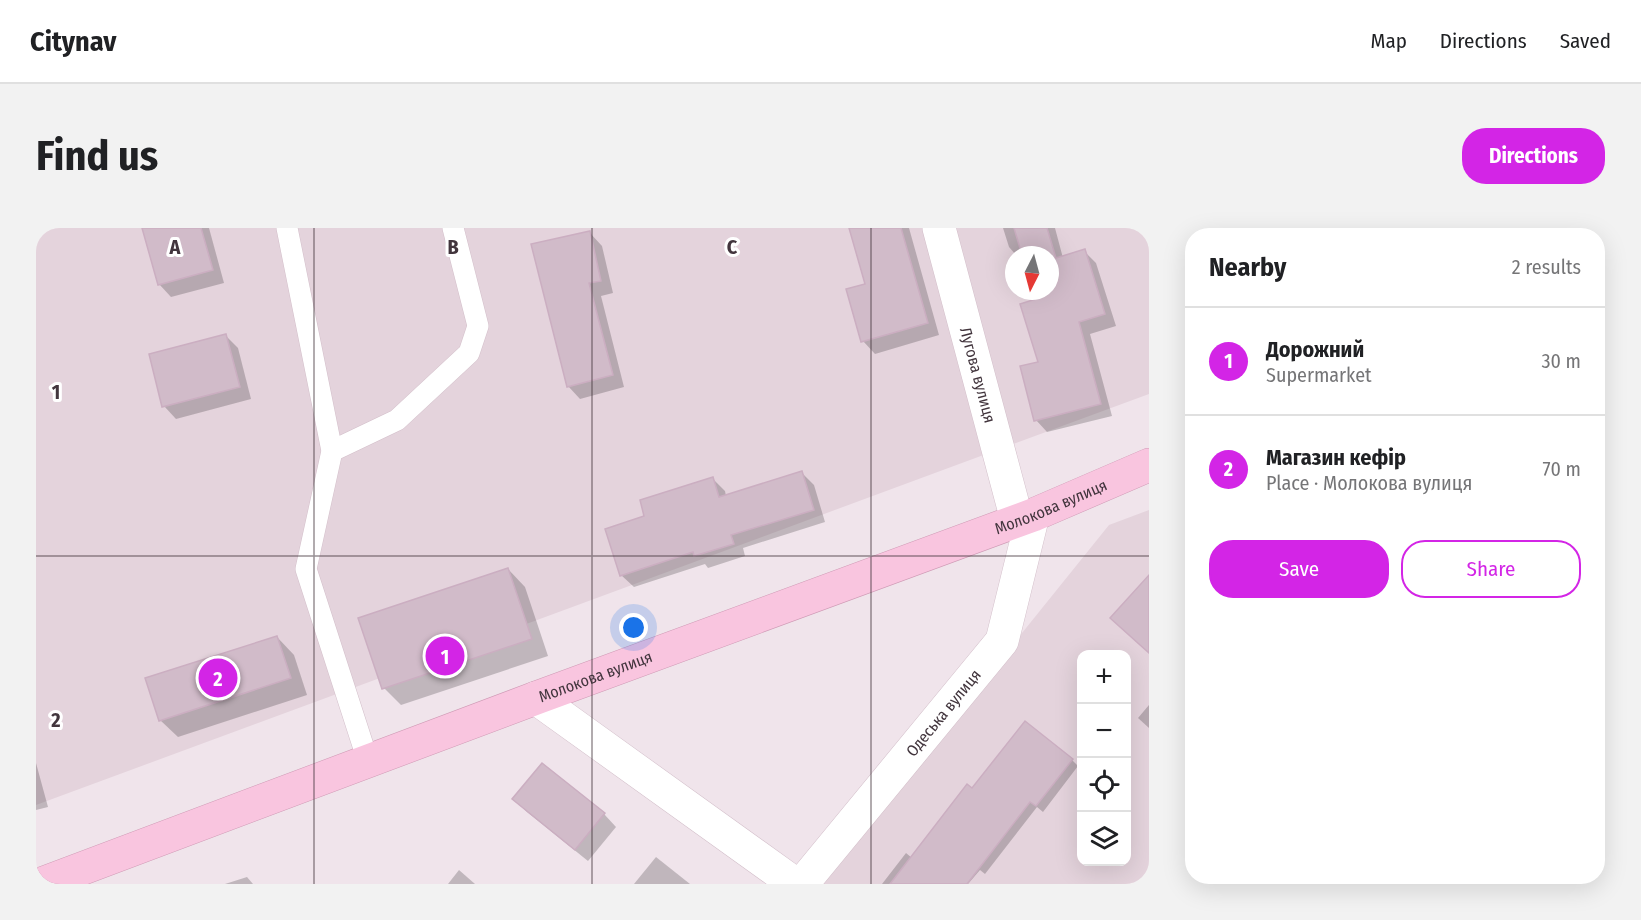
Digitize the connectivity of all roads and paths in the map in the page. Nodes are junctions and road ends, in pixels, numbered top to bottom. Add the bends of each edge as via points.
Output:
1 (287, 228) edge
2 (453, 228) edge
3 (939, 228) edge
4 (333, 451) junction
5 (1149, 465) edge
6 (1025, 518) junction
7 (536, 698) junction
8 (369, 761) junction
9 (41, 884) edge
10 (795, 884) edge
11 (802, 884) edge

1 - 4 lane
2 - 4 lane via 478,326 469,353 397,420
3 - 6 street, Лугова вулиця
4 - 8 lane via 306,569
5 - 6 street, Молокова вулиця
6 - 7 street, Молокова вулиця
6 - 11 street, Одеська вулиця via 1002,641
7 - 8 street, Молокова вулиця
7 - 10 street
8 - 9 street, Молокова вулиця

